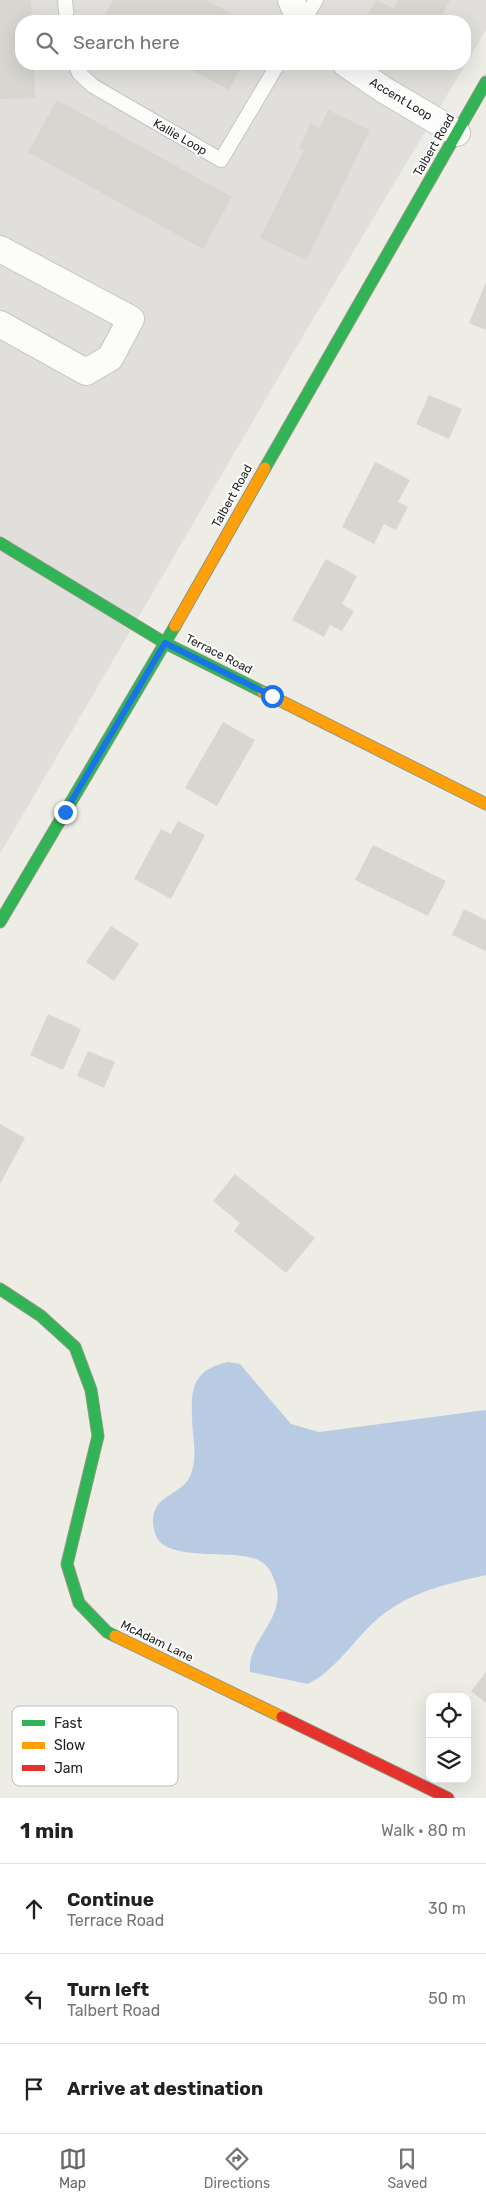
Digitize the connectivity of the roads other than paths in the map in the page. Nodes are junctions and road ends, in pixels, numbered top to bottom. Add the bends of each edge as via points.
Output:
1 (65, 0) edge
2 (291, 0) edge
3 (316, 0) edge
4 (66, 15) edge
5 (298, 15) edge
6 (305, 15) edge
7 (77, 70) edge
8 (274, 70) edge
9 (355, 70) edge
10 (486, 82) edge
11 (457, 133) junction
12 (0, 249) edge
13 (0, 324) edge
14 (0, 544) edge
15 (165, 643) junction
16 (486, 804) edge
17 (0, 922) edge
18 (0, 1289) edge
19 (448, 1798) edge

1 - 4 lane
2 - 5 street
3 - 6 lane
7 - 8 lane, Kallie Loop via 92,86 221,160
9 - 11 street, Accent Loop
10 - 11 street, Talbert Road
11 - 15 street, Talbert Road
12 - 13 street via 132,318 110,358 86,372
14 - 15 street, Terrace Road
15 - 16 street, Terrace Road
15 - 17 street, Talbert Road
18 - 19 street, McAdam Lane via 41,1316 75,1347 91,1390 98,1436 67,1564 79,1603 107,1632

